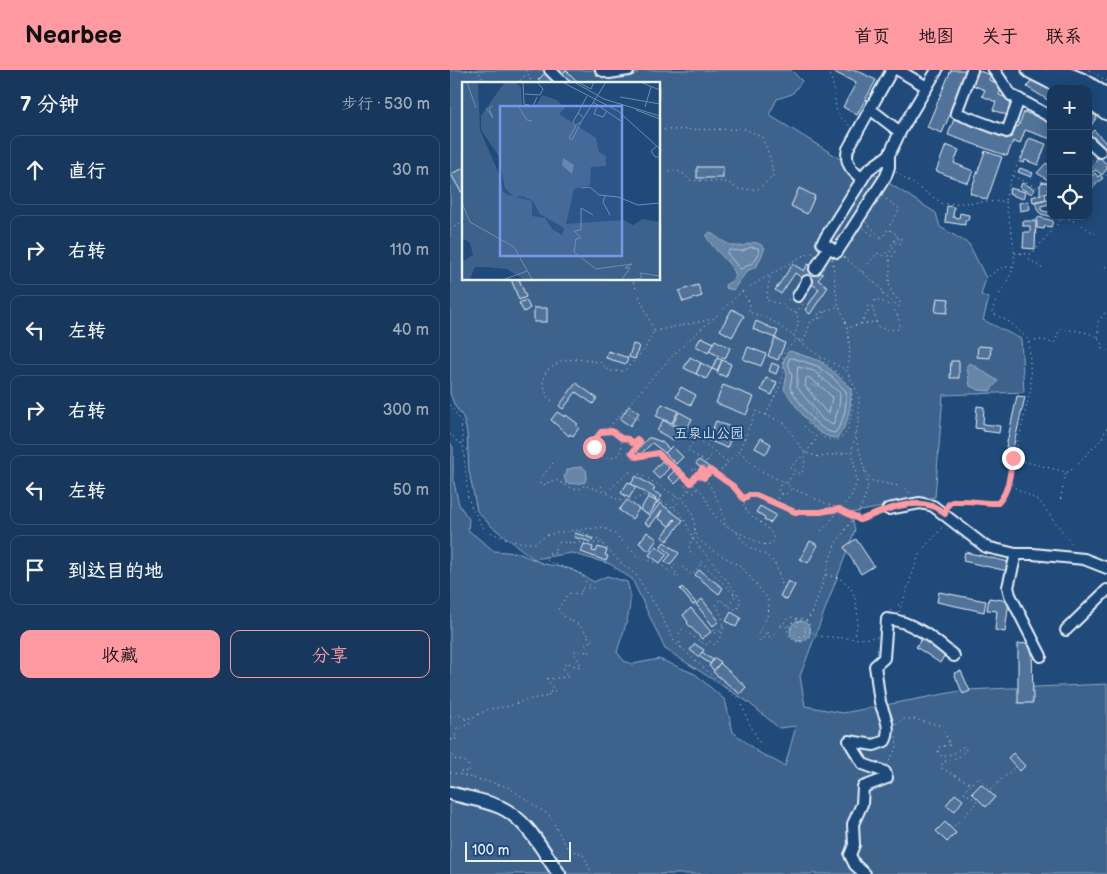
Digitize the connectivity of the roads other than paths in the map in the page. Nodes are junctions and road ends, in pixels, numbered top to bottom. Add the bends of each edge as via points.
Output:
1 (550, 70) edge
2 (601, 70) edge
3 (629, 70) edge
4 (892, 70) edge
5 (898, 70) edge
6 (937, 70) edge
7 (972, 70) edge
8 (994, 70) edge
9 (1030, 70) edge
10 (1054, 70) edge
11 (562, 82) edge
12 (1059, 85) edge
13 (928, 87) junction
14 (1107, 97) edge
15 (1024, 102) junction
16 (1092, 102) edge
17 (870, 109) junction
18 (1107, 112) edge
19 (1047, 115) edge
20 (900, 132) junction
21 (1092, 145) edge
22 (1100, 152) dead end
23 (890, 155) junction
24 (862, 179) junction
25 (833, 250) junction
26 (815, 269) dead end
27 (807, 281) dead end
28 (798, 296) dead end
29 (888, 508) road end
30 (1016, 554) junction
31 (1107, 568) edge
32 (1107, 590) edge
33 (1066, 630) dead end
34 (954, 656) dead end
35 (1041, 656) dead end
36 (450, 793) edge
37 (559, 874) edge
38 (865, 874) edge

1 - 11 street
2 - 3 street via 609,73
4 - 17 street
5 - 13 street
6 - 13 street
7 - 15 street via 956,113 1007,132
8 - 15 street via 1011,95
9 - 12 highway
10 - 14 highway via 1084,82
13 - 20 street
15 - 19 street
16 - 18 highway
17 - 20 street
17 - 24 street via 846,156 854,173
20 - 23 street
21 - 22 street
23 - 24 street via 868,170
23 - 25 street via 886,176 858,220
24 - 25 street via 822,243
25 - 26 street
27 - 28 street
29 - 30 street via 920,503 933,506 986,547
30 - 31 street via 1084,559
30 - 35 street via 1008,587
32 - 33 street
34 - 38 street via 928,635 897,620 887,619 884,658 875,666 888,736 885,741 874,745 849,741 863,764 885,772 887,778 863,787 862,804 853,824 854,845 850,855
36 - 37 main road via 498,806 512,814 528,830

